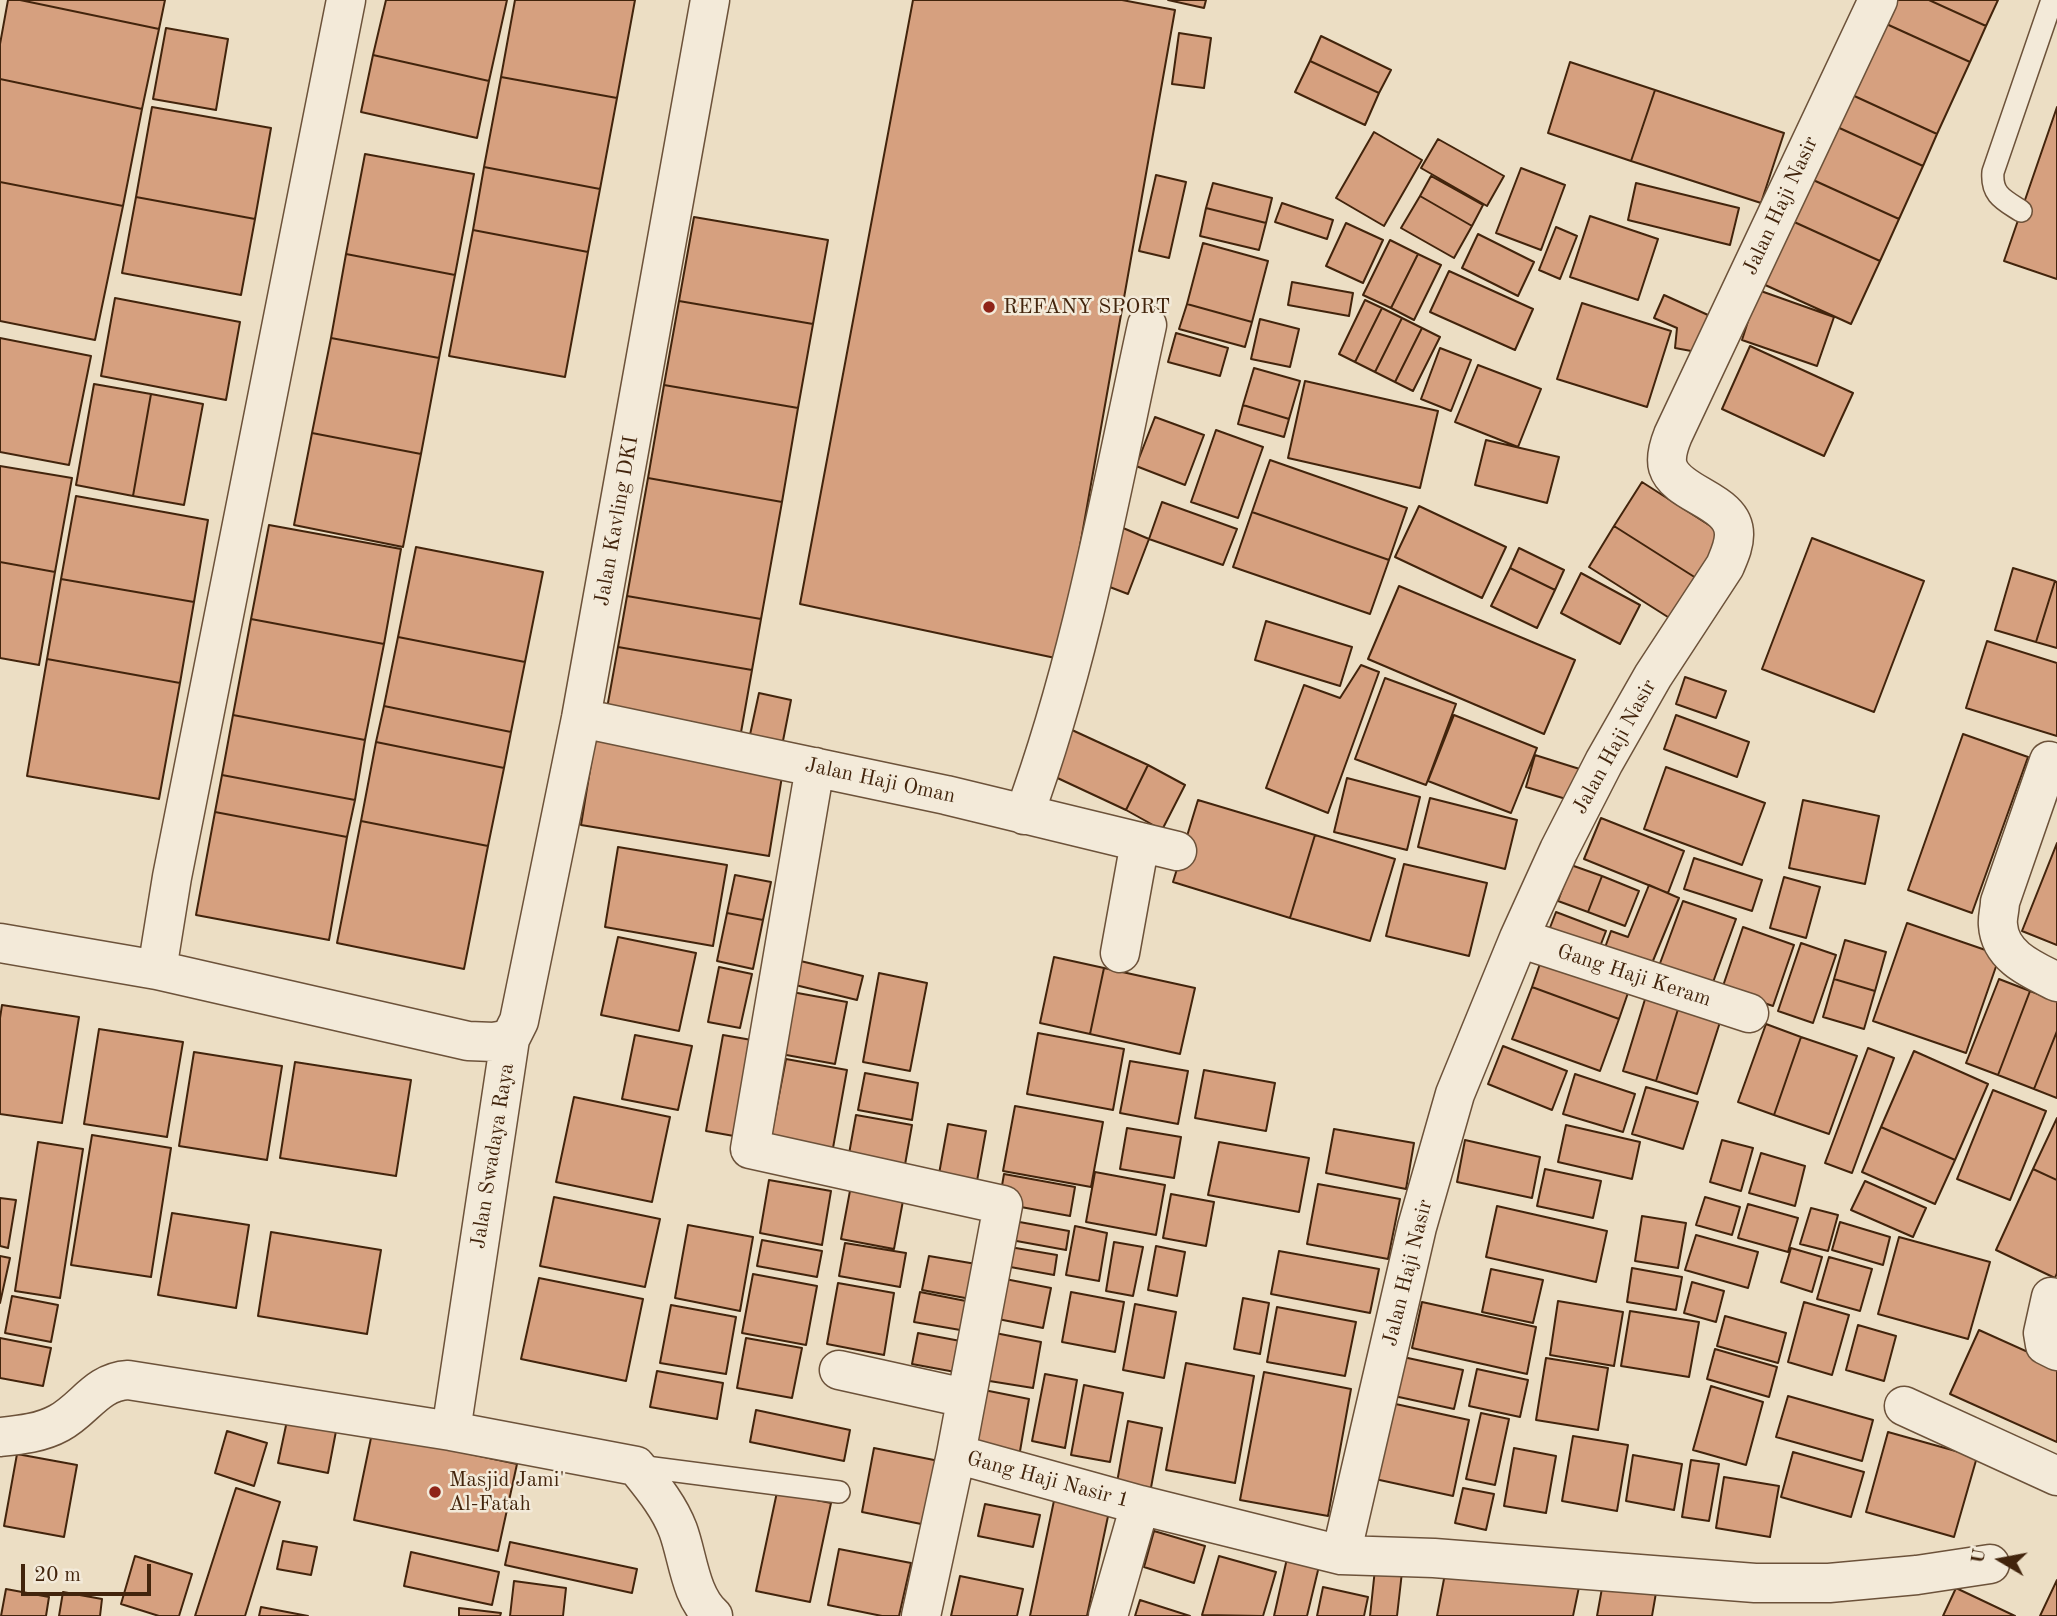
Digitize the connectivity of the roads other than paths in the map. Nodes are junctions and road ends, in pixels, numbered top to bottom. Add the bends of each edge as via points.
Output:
1 (346, 0) edge
2 (710, 0) edge
3 (1878, 0) edge
4 (2052, 0) edge
5 (2021, 211) dead end
6 (1147, 325) dead end
7 (581, 718) junction
8 (2049, 761) dead end
9 (815, 767) junction
10 (1024, 815) junction
11 (1140, 842) junction
12 (1177, 851) dead end
13 (1519, 938) junction
14 (0, 943) edge
15 (1120, 953) dead end
16 (158, 970) junction
17 (2057, 982) edge
18 (1749, 1013) dead end
19 (510, 1040) junction
20 (2052, 1297) dead end
21 (2057, 1351) edge
22 (839, 1370) dead end
23 (965, 1398) junction
24 (1904, 1406) dead end
25 (451, 1431) junction
26 (0, 1437) edge
27 (956, 1454) junction
28 (636, 1466) junction
29 (2057, 1476) edge
30 (839, 1492) dead end
31 (1140, 1505) junction
32 (1340, 1555) junction
33 (1990, 1564) dead end
34 (713, 1616) edge
35 (921, 1616) edge
36 (1108, 1616) edge

1 - 16 street via 172,877
2 - 7 street, Jalan Kavling DKI
3 - 13 street, Jalan Haji Nasir via 1667,452 1668,468 1676,480 1732,521 1732,549 1604,762
4 - 5 lane via 1993,172 1993,187 1999,197
6 - 10 street via 1069,676
7 - 9 street, Jalan Haji Oman
7 - 19 street, Jalan Kavling DKI via 519,1021
8 - 17 street via 2000,902 1998,926 2007,949 2021,964
9 - 10 street, Jalan Haji Oman
9 - 23 street via 750,1149 1003,1205
10 - 11 street, Jalan Haji Oman
11 - 12 street, Jalan Haji Oman
11 - 15 street
13 - 18 street, Gang Haji Keram
13 - 32 street, Jalan Haji Nasir via 1451,1107 1417,1227
14 - 16 street, Jalan Swadaya Raya
16 - 19 street, Jalan Swadaya Raya via 468,1041
19 - 25 street, Jalan Swadaya Raya
20 - 21 street via 2043,1333 2045,1345
22 - 23 street
23 - 27 street
24 - 29 street
25 - 26 street via 128,1380 94,1392 57,1424
25 - 28 street
27 - 31 street, Gang Haji Nasir 1
27 - 35 street
28 - 30 lane
28 - 34 street via 664,1502 705,1609
31 - 32 street
31 - 36 street
32 - 33 street via 1755,1583 1842,1582

